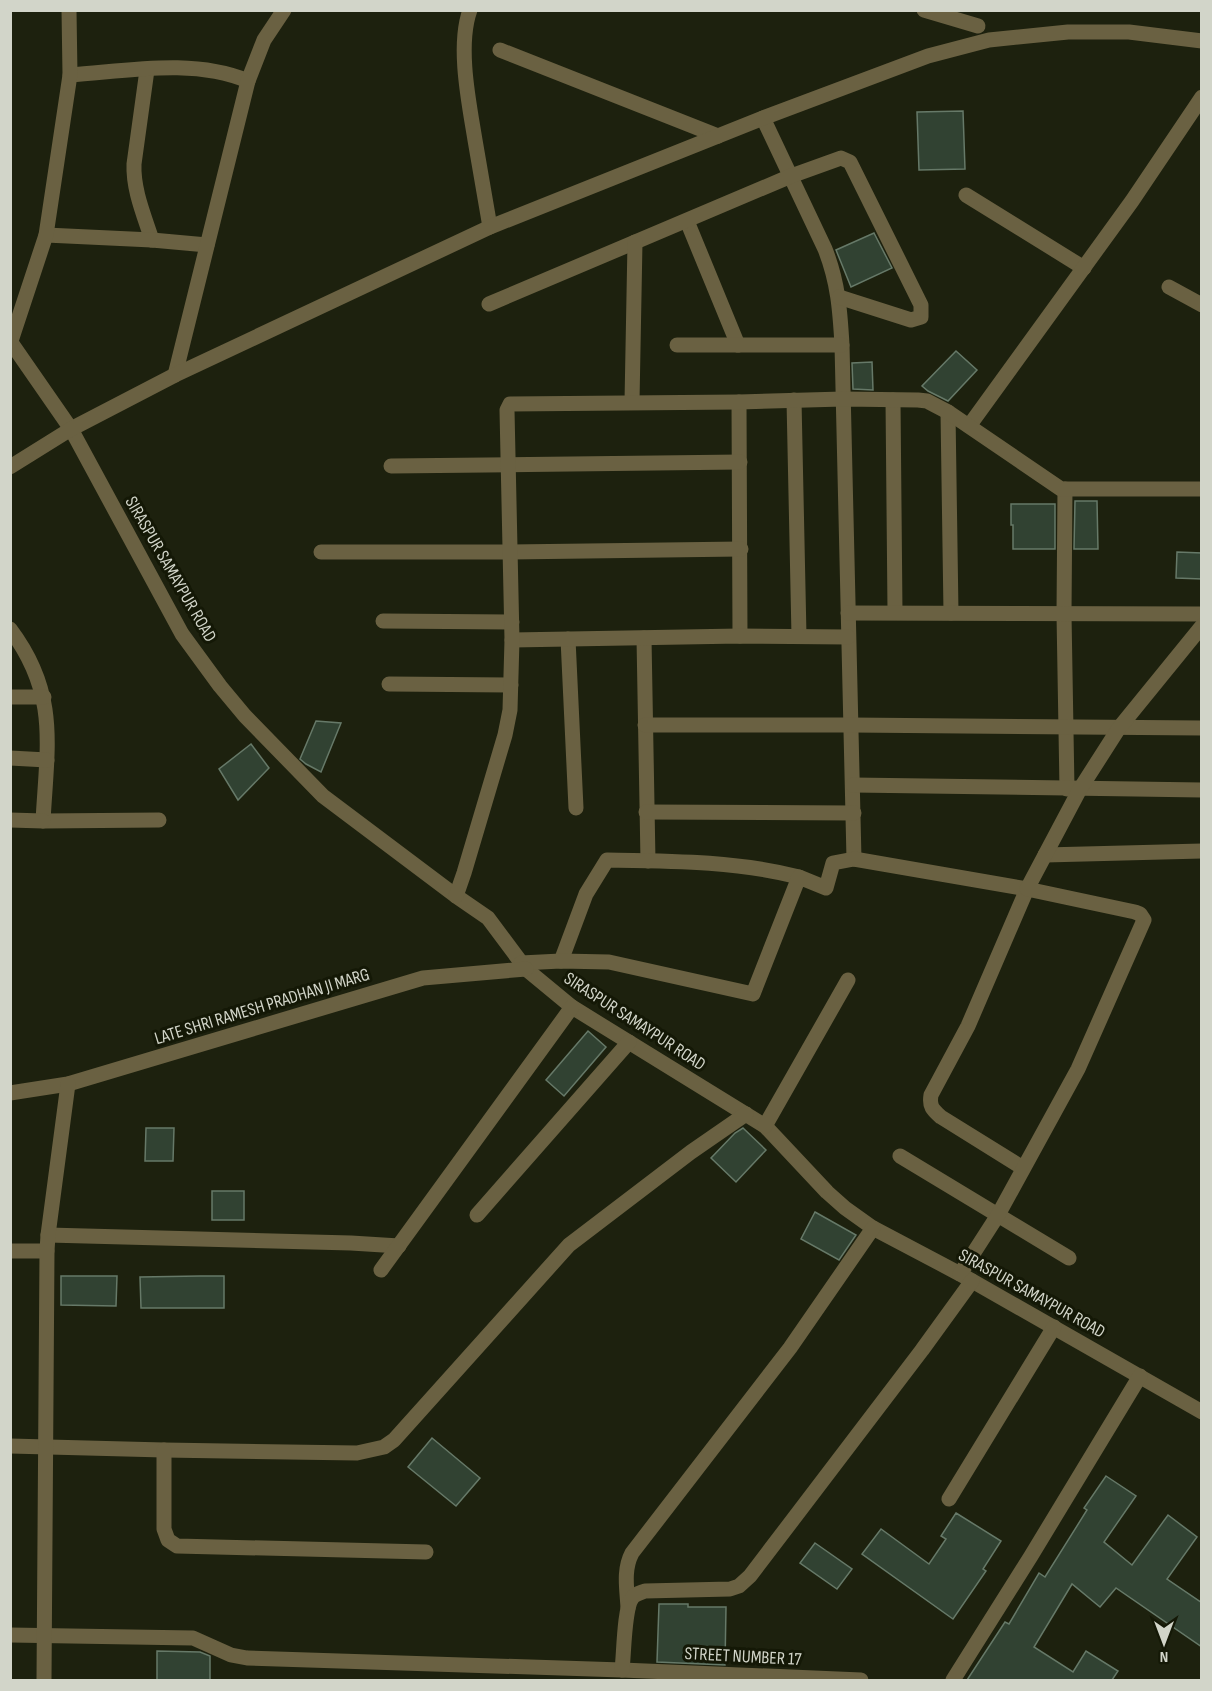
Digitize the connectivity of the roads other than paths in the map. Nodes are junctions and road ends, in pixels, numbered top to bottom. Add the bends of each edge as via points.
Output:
1 (69, 10) edge
2 (284, 10) edge
3 (470, 10) edge
4 (924, 10) edge
5 (978, 18) edge
6 (1202, 41) edge
7 (978, 42) junction
8 (500, 50) dead end
9 (147, 69) junction
10 (70, 75) junction
11 (248, 81) junction
12 (1202, 97) edge
13 (764, 118) junction
14 (718, 136) junction
15 (791, 176) junction
16 (966, 195) dead end
17 (687, 221) junction
18 (490, 227) junction
19 (46, 236) junction
20 (152, 240) junction
21 (635, 242) junction
22 (207, 245) junction
23 (1084, 268) junction
24 (1168, 287) dead end
25 (839, 297) junction
26 (489, 304) dead end
27 (1202, 305) edge
28 (11, 341) edge
29 (678, 345) dead end
30 (738, 345) junction
31 (842, 345) junction
32 (175, 375) junction
33 (843, 399) junction
34 (794, 400) junction
35 (893, 400) junction
36 (632, 402) junction
37 (739, 402) junction
38 (948, 412) junction
39 (969, 426) junction
40 (71, 429) junction
41 (740, 462) junction
42 (508, 465) junction
43 (391, 466) dead end
44 (10, 467) edge
45 (1065, 489) junction
46 (1202, 489) edge
47 (741, 549) junction
48 (321, 552) dead end
49 (510, 552) junction
50 (896, 612) junction
51 (848, 613) junction
52 (951, 613) junction
53 (1064, 614) junction
54 (1202, 614) edge
55 (383, 621) dead end
56 (512, 622) junction
57 (1202, 626) edge
58 (10, 629) edge
59 (740, 636) junction
60 (799, 636) junction
61 (849, 636) junction
62 (644, 638) junction
63 (568, 639) junction
64 (512, 640) junction
65 (389, 684) dead end
66 (511, 685) junction
67 (10, 697) edge
68 (44, 697) junction
69 (645, 724) junction
70 (851, 724) junction
71 (1066, 727) junction
72 (1119, 728) junction
73 (1202, 728) edge
74 (10, 758) edge
75 (47, 759) junction
76 (853, 786) junction
77 (1073, 789) junction
78 (1202, 790) edge
79 (576, 808) dead end
80 (646, 812) junction
81 (854, 813) junction
82 (10, 820) edge
83 (159, 820) dead end
84 (43, 821) junction
85 (1202, 851) edge
86 (1045, 855) junction
87 (854, 859) junction
88 (648, 861) junction
89 (799, 878) junction
90 (1027, 889) junction
91 (456, 896) junction
92 (561, 961) junction
93 (523, 966) junction
94 (848, 980) dead end
95 (572, 1006) junction
96 (629, 1042) junction
97 (68, 1084) junction
98 (10, 1094) edge
99 (746, 1114) junction
100 (765, 1126) junction
101 (900, 1156) dead end
102 (1023, 1168) junction
103 (477, 1215) dead end
104 (998, 1215) junction
105 (873, 1228) junction
106 (48, 1235) junction
107 (399, 1246) junction
108 (10, 1251) edge
109 (47, 1251) junction
110 (1069, 1258) dead end
111 (381, 1270) dead end
112 (966, 1277) junction
113 (1054, 1327) junction
114 (1140, 1376) junction
115 (1202, 1412) edge
116 (10, 1446) edge
117 (47, 1448) junction
118 (164, 1450) junction
119 (949, 1499) dead end
120 (426, 1552) dead end
121 (628, 1608) junction
122 (10, 1635) edge
123 (45, 1636) junction
124 (622, 1670) junction
125 (44, 1680) edge
126 (861, 1680) edge
127 (952, 1680) edge

1 - 10 street
2 - 11 street via 264,40
3 - 18 street via 465,32 465,68
4 - 5 street
5 - 7 street
6 - 7 street via 1119,32 1038,34
7 - 13 street via 928,56
8 - 14 street
9 - 10 street
9 - 11 street via 196,69
9 - 20 street via 134,176
10 - 19 street
11 - 22 street
12 - 23 street
13 - 14 street
13 - 15 street
14 - 18 street
15 - 17 street
15 - 25 street via 825,249
15 - 25 street via 841,158 850,162 922,313 911,320
16 - 23 street
17 - 21 street
17 - 30 street
18 - 32 street
19 - 20 street
19 - 28 street
20 - 22 street
21 - 26 street
21 - 36 street
22 - 32 street
23 - 39 street
24 - 27 street
25 - 31 street
28 - 40 street, SIRASPUR SAMAYPUR ROAD
29 - 30 street
30 - 31 street
31 - 33 street
32 - 40 street
33 - 34 street
33 - 35 street
33 - 51 street
34 - 37 street
34 - 60 street
35 - 38 street via 927,401
35 - 50 street
36 - 37 street
36 - 42 street via 510,404
37 - 41 street
38 - 39 street
38 - 52 street
39 - 45 street
40 - 44 street
40 - 91 street, SIRASPUR SAMAYPUR ROAD via 182,634 220,686 323,796
41 - 42 street
41 - 47 street
42 - 43 street
42 - 49 street
45 - 46 street
45 - 53 street
47 - 49 street
47 - 59 street
48 - 49 street
49 - 56 street
50 - 51 street
50 - 52 street
51 - 61 street
52 - 53 street
53 - 54 street
53 - 71 street
55 - 56 street
56 - 64 street
57 - 72 street
58 - 68 street via 29,659
59 - 60 street
59 - 62 street
60 - 61 street
61 - 70 street
62 - 63 street
62 - 69 street
63 - 64 street
63 - 79 street
64 - 66 street
65 - 66 street
66 - 91 street via 505,735
67 - 68 street
68 - 75 street
69 - 70 street
69 - 80 street
70 - 71 street
70 - 76 street
71 - 72 street
71 - 77 street
72 - 73 street
72 - 77 street
74 - 75 street
75 - 84 street
76 - 77 street
76 - 81 street
77 - 78 street
77 - 86 street
80 - 81 street
80 - 88 street
81 - 87 street
82 - 84 street
83 - 84 street
85 - 86 street
86 - 90 street
87 - 89 street via 833,863 826,888
87 - 90 street
88 - 89 street via 710,862
88 - 92 street via 607,860 586,894
89 - 92 street, LATE SHRI RAMESH PRADHAN JI MARG via 753,994 609,962
90 - 102 street via 968,1026 930,1101 941,1117
90 - 102 street via 1135,912 1144,920 1078,1069
91 - 93 street, SIRASPUR SAMAYPUR ROAD via 488,918
92 - 93 street, LATE SHRI RAMESH PRADHAN JI MARG
93 - 95 street, SIRASPUR SAMAYPUR ROAD
93 - 97 street, LATE SHRI RAMESH PRADHAN JI MARG via 423,978
94 - 100 street
95 - 96 street, SIRASPUR SAMAYPUR ROAD
95 - 107 street
96 - 99 street, SIRASPUR SAMAYPUR ROAD
96 - 103 street
97 - 98 street, LATE SHRI RAMESH PRADHAN JI MARG
97 - 106 street
99 - 100 street, SIRASPUR SAMAYPUR ROAD
99 - 118 street via 569,1245 384,1447 357,1453
100 - 105 street, SIRASPUR SAMAYPUR ROAD via 826,1192
101 - 104 street
102 - 104 street
104 - 110 street
104 - 112 street
105 - 112 street, SIRASPUR SAMAYPUR ROAD
105 - 121 street via 790,1348 632,1553 626,1578
106 - 107 street
106 - 109 street
107 - 111 street
108 - 109 street
109 - 117 street
112 - 113 street, SIRASPUR SAMAYPUR ROAD
112 - 121 street via 922,1350 750,1576 730,1589 645,1591 636,1594
113 - 114 street, SIRASPUR SAMAYPUR ROAD
113 - 119 street
114 - 115 street, SIRASPUR SAMAYPUR ROAD
114 - 127 street
116 - 117 street
117 - 118 street
117 - 123 street
118 - 120 street via 165,1529 168,1540 177,1546
121 - 124 street
122 - 123 street, STREET NUMBER 17
123 - 124 street, STREET NUMBER 17 via 193,1638 247,1658
123 - 125 street
124 - 126 street, STREET NUMBER 17

